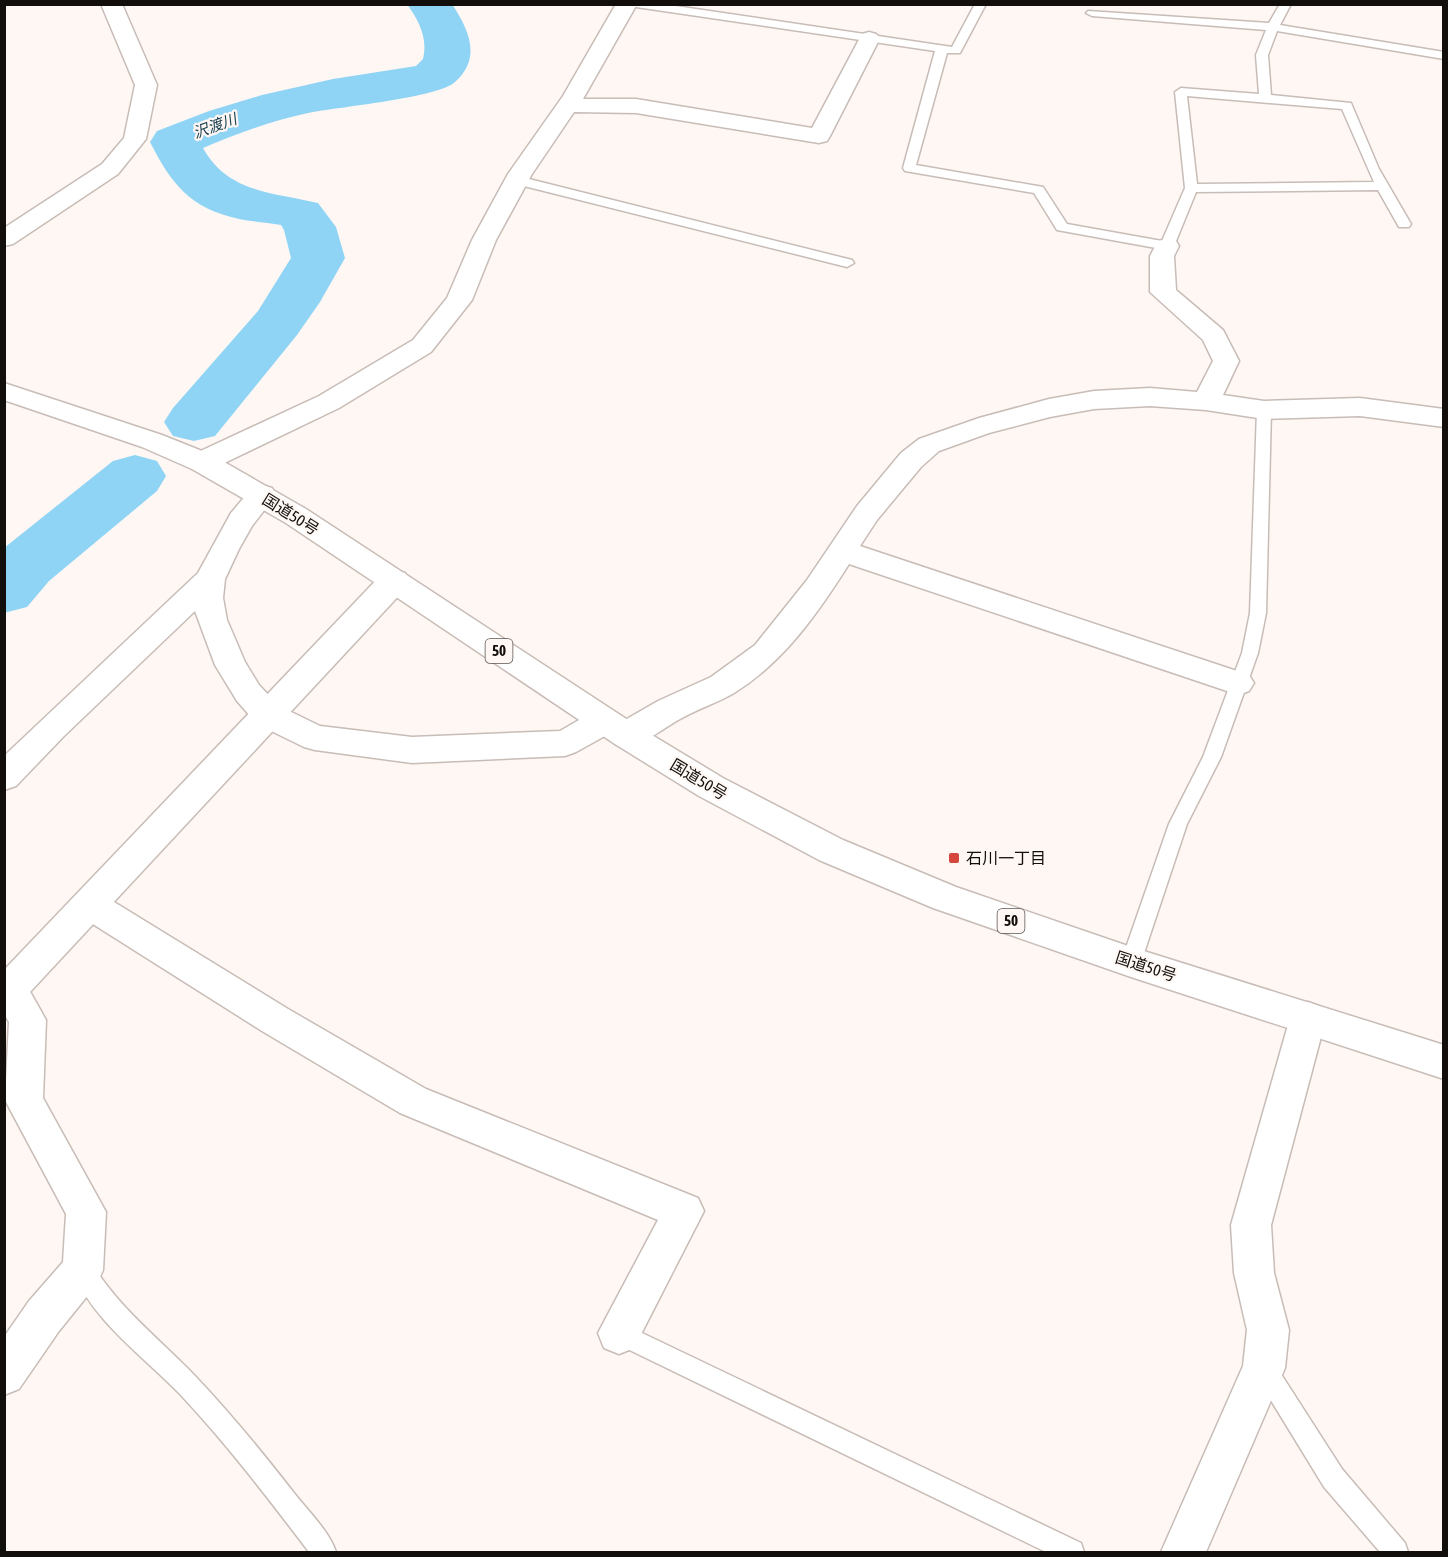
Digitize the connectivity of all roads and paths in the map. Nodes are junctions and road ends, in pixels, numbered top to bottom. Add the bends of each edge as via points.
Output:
1 (111, 4) edge
2 (627, 4) edge
3 (636, 4) edge
4 (981, 4) edge
5 (1286, 4) edge
6 (1140, 11) edge
7 (1092, 14) dead end
8 (1273, 27) junction
9 (869, 39) junction
10 (942, 49) junction
11 (1443, 56) edge
12 (1265, 98) junction
13 (567, 105) junction
14 (517, 180) junction
15 (1382, 186) junction
16 (1191, 188) junction
17 (1404, 224) dead end
18 (4, 239) edge
19 (1167, 246) junction
20 (848, 263) dead end
21 (4, 391) edge
22 (1206, 401) junction
23 (1264, 410) junction
24 (1443, 418) edge
25 (202, 462) junction
26 (262, 495) junction
27 (842, 551) junction
28 (210, 579) junction
29 (394, 581) junction
30 (1238, 683) junction
31 (268, 715) junction
32 (615, 728) junction
33 (4, 777) edge
34 (89, 904) junction
35 (1131, 962) junction
36 (7, 993) edge
37 (1308, 1018) junction
38 (1443, 1062) edge
39 (83, 1270) junction
40 (619, 1333) joint
41 (1264, 1368) junction
42 (4, 1374) edge
43 (324, 1552) edge
44 (1072, 1552) edge
45 (1183, 1552) edge
46 (1396, 1552) edge

1 - 18 main road via 146,85 135,139 110,169
2 - 13 main road
3 - 9 lane
4 - 10 lane via 956,51
5 - 8 lane
6 - 7 lane
6 - 8 lane
8 - 11 lane
8 - 12 lane via 1262,55
9 - 10 lane
9 - 13 main road via 819,136 636,106
10 - 19 lane via 909,168 1038,190 1062,227
12 - 15 lane via 1347,106
12 - 16 lane via 1181,92
13 - 14 main road
14 - 20 lane
14 - 25 main road via 484,240 459,300 422,346 329,402
15 - 16 lane
15 - 17 lane
16 - 19 lane
19 - 22 main road via 1162,256 1163,292 1214,336 1226,361
21 - 25 main road, 国道50号 / 50
22 - 23 main road
22 - 27 main road via 1094,399 979,427 929,446 911,460 867,513
23 - 24 main road via 1360,407
23 - 30 lane via 1258,613 1250,652
25 - 26 main road, 国道50号 / 50
26 - 28 main road via 242,520
26 - 29 main road, 国道50号 / 50
27 - 30 main road
27 - 32 main road via 818,588 765,653 722,685 669,710
28 - 31 main road via 208,598 215,629 248,693
28 - 33 main road
29 - 31 main road
29 - 32 main road, 国道50号 / 50
30 - 35 lane via 1212,757 1178,824
31 - 32 main road via 315,738 412,750 565,743
31 - 34 main road
32 - 35 main road, 国道50号 / 50 via 711,787 831,850 945,898
34 - 36 main road
34 - 40 main road via 413,1101 684,1211
35 - 37 main road, 国道50号 / 50
36 - 39 main road via 28,1020 24,1100 86,1212
37 - 38 main road, 国道50号 / 50
37 - 41 main road via 1251,1225 1254,1273 1268,1330
39 - 42 main road via 44,1316
39 - 43 lane via 94,1291 189,1387
40 - 44 lane
41 - 45 main road
41 - 46 lane via 1333,1478

